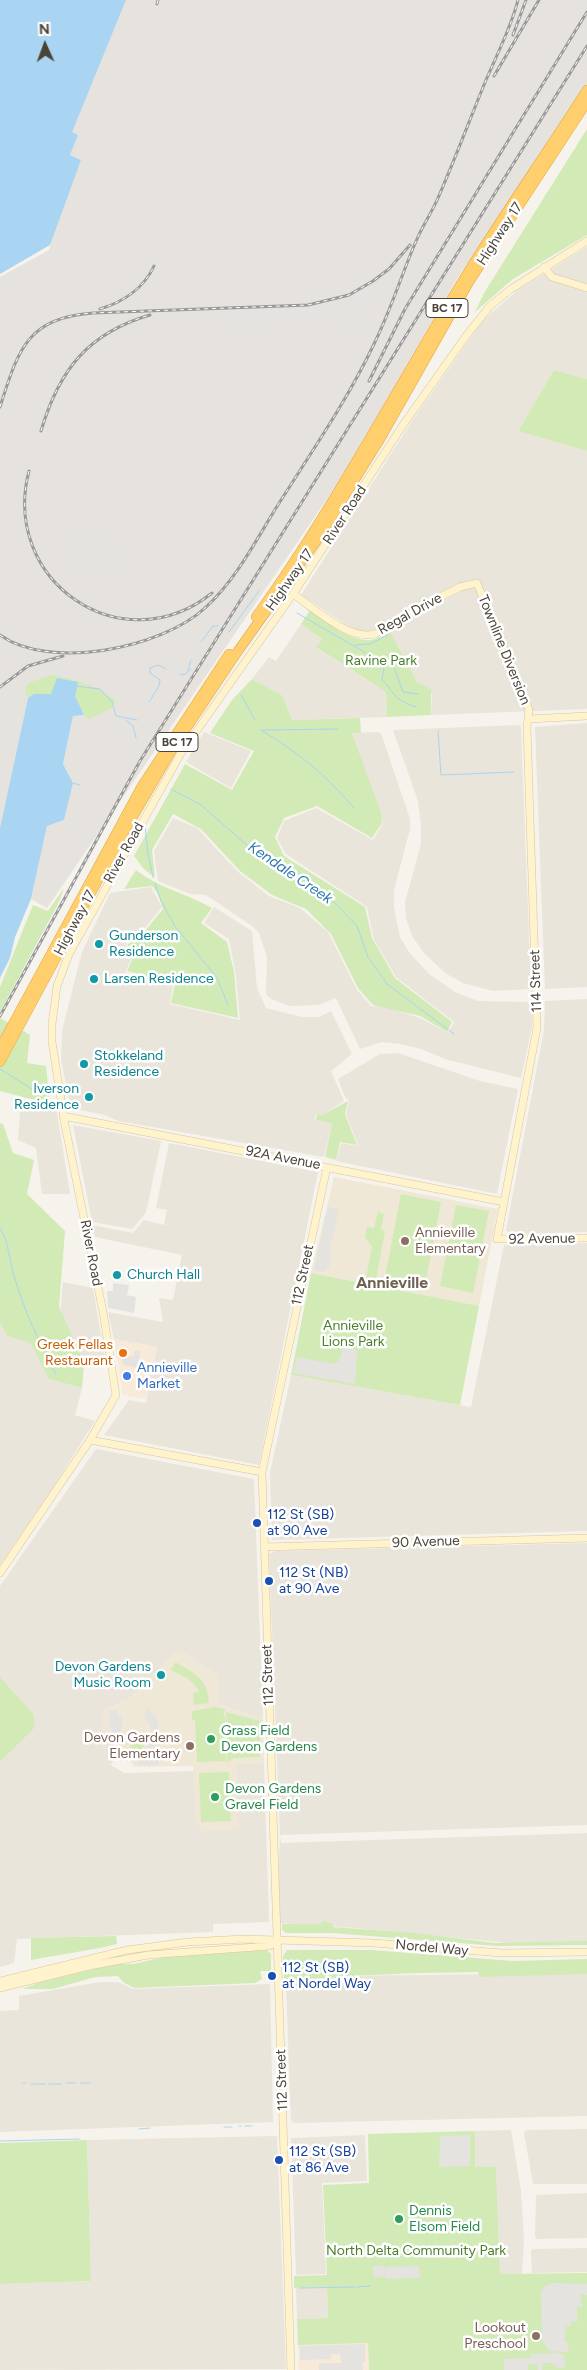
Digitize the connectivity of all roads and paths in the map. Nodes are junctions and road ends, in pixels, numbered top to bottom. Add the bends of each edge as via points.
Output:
1 (587, 90) edge
2 (587, 102) edge
3 (587, 241) edge
4 (544, 267) junction
5 (587, 288) edge
6 (477, 583) joint
7 (294, 594) junction
8 (587, 716) edge
9 (528, 718) junction
10 (0, 1048) edge
11 (0, 1061) edge
12 (63, 1116) junction
13 (326, 1167) junction
14 (504, 1202) junction
15 (587, 1238) edge
16 (497, 1239) joint
17 (90, 1440) junction
18 (262, 1472) junction
19 (587, 1538) edge
20 (265, 1547) junction
21 (0, 1573) edge
22 (278, 1942) junction
23 (587, 1952) edge
24 (0, 1981) edge
25 (0, 1988) edge
26 (292, 2370) edge

1 - 10 highway, Highway 17 / BC 17 via 464,279 314,531 150,772
2 - 11 highway, Highway 17 / BC 17 via 469,282 378,442 319,537 168,756
3 - 4 street, River Road
4 - 5 street via 552,277
4 - 7 street, River Road via 497,300 466,336 406,420
6 - 7 street, Regal Drive via 460,587 380,631 364,636 347,630
6 - 9 street, Townline Diversion via 527,704
7 - 12 street, River Road via 181,753 69,954 57,986 52,1024
8 - 9 street
9 - 14 street, 114 Street via 537,1028
12 - 13 street, 92A Avenue
12 - 17 street, River Road via 116,1386 112,1405
13 - 14 street, 92A Avenue
13 - 18 street, 112 Street
14 - 16 street, 114 Street
15 - 16 street, 92 Avenue
17 - 18 street
17 - 21 street, River Road
18 - 20 street, 112 Street
19 - 20 street, 90 Avenue
20 - 22 street, 112 Street
22 - 23 street, Nordel Way via 374,1943 502,1953
22 - 24 street, Nordel Way via 268,1938 141,1948
22 - 25 street, Nordel Way via 269,1946 188,1950 132,1958
22 - 26 street, 112 Street

